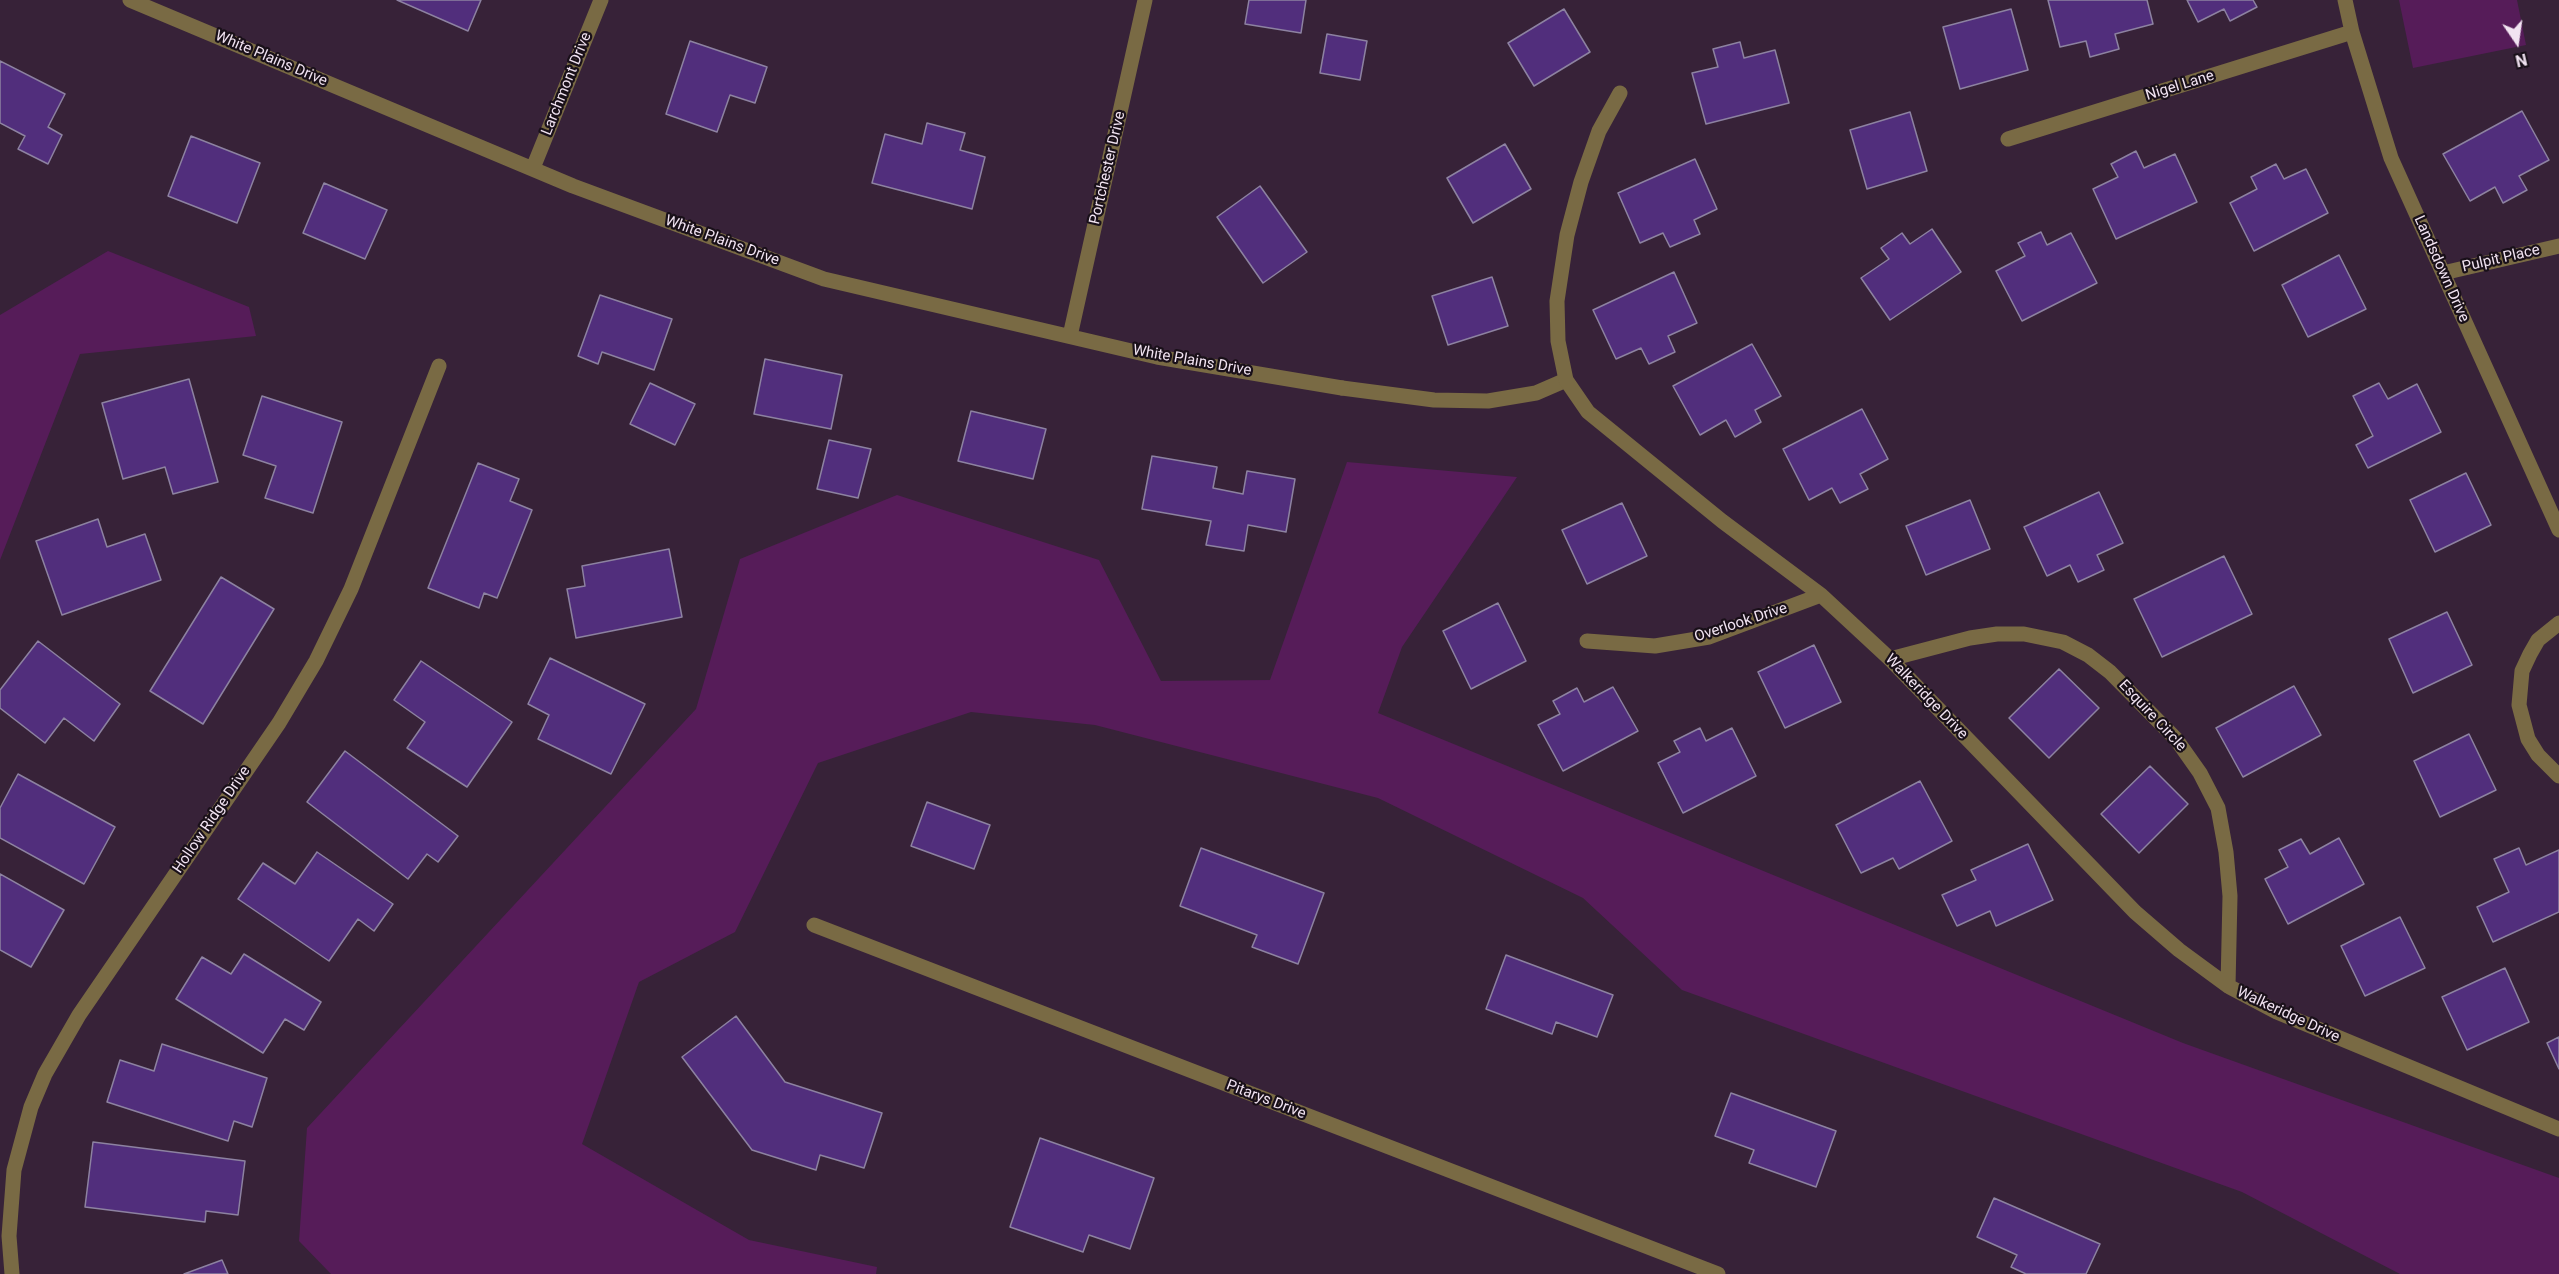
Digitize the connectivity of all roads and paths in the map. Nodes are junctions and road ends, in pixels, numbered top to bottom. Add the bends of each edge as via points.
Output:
1 (130, 0) edge
2 (601, 0) edge
3 (1145, 0) edge
4 (2345, 0) edge
5 (2352, 32) junction
6 (1620, 93) dead end
7 (2008, 139) dead end
8 (533, 168) junction
9 (2559, 246) edge
10 (2443, 273) junction
11 (1070, 336) junction
12 (440, 366) dead end
13 (1566, 380) junction
14 (2558, 526) edge
15 (1821, 595) junction
16 (2559, 623) edge
17 (1587, 640) dead end
18 (1890, 659) junction
19 (2559, 776) edge
20 (814, 925) dead end
21 (2229, 986) junction
22 (2559, 1129) edge
23 (12, 1274) edge
24 (1718, 1274) edge

1 - 8 street, White Plains Drive
2 - 8 street, Larchmont Drive
3 - 11 street, Portchester Drive
4 - 5 street, Landsdown Drive
5 - 7 street, Nigel Lane
5 - 10 street, Landsdown Drive via 2391,158
6 - 13 street, Walkeridge Drive via 1599,131 1567,235 1557,301 1558,341
8 - 11 street, White Plains Drive via 824,279
9 - 10 street, Pulpit Place
10 - 14 street, Landsdown Drive
11 - 13 street, White Plains Drive via 1157,357 1434,400 1488,401 1536,393
12 - 23 street, Hollow Ridge Drive via 351,589 316,661 279,723 79,1015 45,1074 31,1107 14,1170 9,1236
13 - 15 street, Walkeridge Drive via 1588,412
15 - 17 street, Overlook Drive via 1709,637 1654,646
15 - 18 street, Walkeridge Drive
16 - 19 street via 2538,640 2530,654 2522,671 2518,705 2528,739
18 - 21 street, Walkeridge Drive via 2135,912
18 - 21 street, Esquire Circle via 1970,638 2024,634 2063,642 2088,654 2110,672 2176,740 2200,773 2218,808 2230,896
20 - 24 street, Pitarys Drive
21 - 22 street, Walkeridge Drive via 2334,1038

